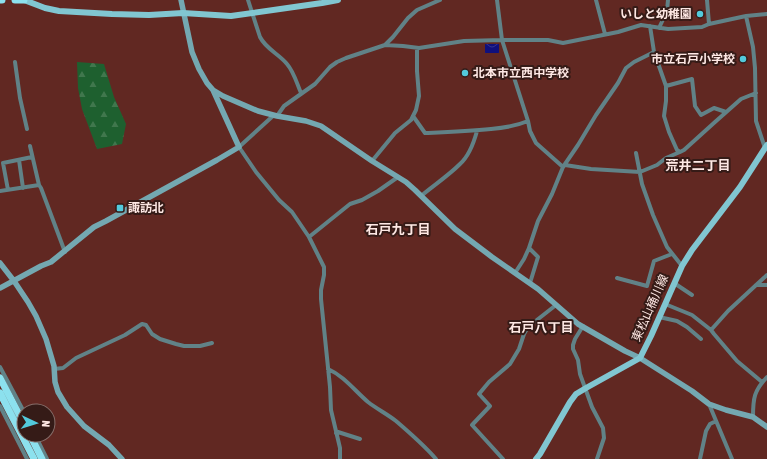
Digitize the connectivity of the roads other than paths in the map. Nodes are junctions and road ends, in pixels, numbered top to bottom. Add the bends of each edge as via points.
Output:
1 (15, 0) edge
2 (24, 0) edge
3 (181, 0) edge
4 (248, 0) edge
5 (338, 0) edge
6 (440, 0) edge
7 (497, 0) edge
8 (596, 0) edge
9 (668, 0) edge
10 (707, 0) edge
11 (183, 13) junction
12 (252, 13) junction
13 (767, 14) edge
14 (746, 16) junction
15 (709, 24) junction
16 (650, 26) junction
17 (659, 28) junction
18 (605, 34) junction
19 (502, 40) junction
20 (385, 45) junction
21 (417, 48) junction
22 (654, 52) junction
23 (15, 62) dead end
24 (666, 86) junction
25 (213, 90) junction
26 (301, 93) junction
27 (756, 93) junction
28 (726, 112) junction
29 (276, 116) junction
30 (413, 116) junction
31 (528, 121) junction
32 (27, 129) dead end
33 (477, 131) junction
34 (30, 146) dead end
35 (239, 147) junction
36 (766, 148) edge
37 (680, 152) junction
38 (636, 153) dead end
39 (32, 157) junction
40 (19, 160) junction
41 (372, 161) junction
42 (564, 166) junction
43 (640, 172) junction
44 (398, 176) junction
45 (39, 185) junction
46 (24, 188) junction
47 (8, 190) junction
48 (0, 191) edge
49 (421, 196) junction
50 (310, 237) junction
51 (529, 248) junction
52 (65, 252) junction
53 (672, 254) junction
54 (0, 263) edge
55 (682, 266) junction
56 (515, 273) junction
57 (767, 275) edge
58 (617, 278) dead end
59 (14, 281) junction
60 (674, 282) junction
61 (530, 284) junction
62 (755, 285) junction
63 (767, 285) edge
64 (0, 288) edge
65 (692, 295) dead end
66 (665, 304) junction
67 (556, 305) junction
68 (660, 317) junction
69 (583, 326) junction
70 (711, 330) junction
71 (701, 339) dead end
72 (212, 343) dead end
73 (640, 358) junction
74 (0, 367) edge
75 (54, 369) junction
76 (328, 369) junction
77 (767, 377) edge
78 (0, 378) edge
79 (762, 382) junction
80 (586, 388) junction
81 (0, 393) edge
82 (19, 403) edge
83 (710, 404) junction
84 (0, 406) edge
85 (16, 409) edge
86 (753, 416) junction
87 (716, 421) junction
88 (767, 427) edge
89 (336, 433) junction
90 (360, 440) dead end
91 (34, 443) edge
92 (39, 443) edge
93 (27, 459) edge
94 (34, 459) edge
95 (42, 459) edge
96 (47, 459) edge
97 (122, 459) edge
98 (340, 459) edge
99 (436, 459) edge
100 (503, 459) edge
101 (536, 459) edge
102 (597, 459) edge
103 (700, 459) edge
104 (732, 459) edge

1 - 2 highway
2 - 11 main road via 60,11 149,15
3 - 11 street
4 - 12 street
5 - 12 main road
6 - 20 street via 417,10
7 - 19 street
8 - 18 street
9 - 17 street via 667,11
10 - 15 street
11 - 12 main road via 231,16
11 - 25 street via 192,52 206,83
12 - 26 street via 263,42 287,64
13 - 14 street
14 - 15 street
14 - 27 street via 753,47
15 - 17 street via 702,27
16 - 17 street
16 - 18 street via 641,25
16 - 22 street
18 - 19 street via 563,43 548,40
19 - 21 street via 464,41
19 - 31 street
20 - 21 street
20 - 26 street via 337,62 315,84
21 - 30 street via 420,96
22 - 24 street
22 - 42 street via 626,68
23 - 32 street
24 - 28 street via 692,79 695,106 701,115 714,108
24 - 37 street via 664,116 674,144
25 - 29 street via 258,111
25 - 35 street
26 - 29 street
27 - 28 street via 742,99
27 - 36 street via 756,121
28 - 37 street
29 - 35 street
29 - 41 street via 321,126
30 - 33 street via 428,134
30 - 41 street
31 - 33 street via 519,125
31 - 42 street via 536,143
33 - 49 street via 475,140 461,164
34 - 39 street
35 - 50 street via 256,172 292,212
35 - 52 street via 100,224
36 - 55 main road, 東松山桶川線
37 - 43 street
38 - 43 street
39 - 40 street
39 - 45 street
40 - 46 street
40 - 47 street via 3,163
41 - 44 street
42 - 43 street
42 - 51 street via 538,221
43 - 53 street via 653,215
44 - 49 street
44 - 50 street via 378,191 350,204
45 - 46 street
45 - 52 street
46 - 47 street
47 - 48 street
49 - 56 street via 455,229
50 - 76 street via 324,267 321,290
51 - 56 street
51 - 61 street via 538,257
52 - 59 street
53 - 55 street
53 - 58 street via 654,261 647,286
54 - 59 street
55 - 60 main road, 東松山桶川線
56 - 61 street
57 - 62 street
59 - 64 street
59 - 75 street via 36,316 46,339
60 - 65 street
60 - 66 main road, 東松山桶川線
61 - 67 street
62 - 63 street
62 - 70 street
66 - 68 main road, 東松山桶川線
66 - 70 street via 692,315
67 - 69 street
67 - 100 street via 528,327 510,364 479,394 490,406 472,425
68 - 71 street via 678,321
68 - 73 main road, 東松山桶川線
69 - 73 street
69 - 80 street via 572,345
70 - 79 street via 737,361
72 - 75 street via 200,346 176,344 160,339 142,324 76,358 63,368
73 - 80 main road, 東松山桶川線
73 - 83 street
74 - 82 street
75 - 97 street via 58,392 67,406 84,426 109,445
76 - 89 street via 331,410
76 - 99 street via 367,402 395,421
77 - 79 street
78 - 85 highway
79 - 86 street via 753,399
80 - 101 main road, 東松山桶川線 via 576,394 570,402
80 - 102 street via 603,428 604,438
81 - 94 highway
83 - 86 street
83 - 87 street
84 - 93 street
86 - 88 street
87 - 103 street via 710,424 706,431
87 - 104 street
89 - 90 street
89 - 98 street
91 - 95 highway
92 - 96 street

